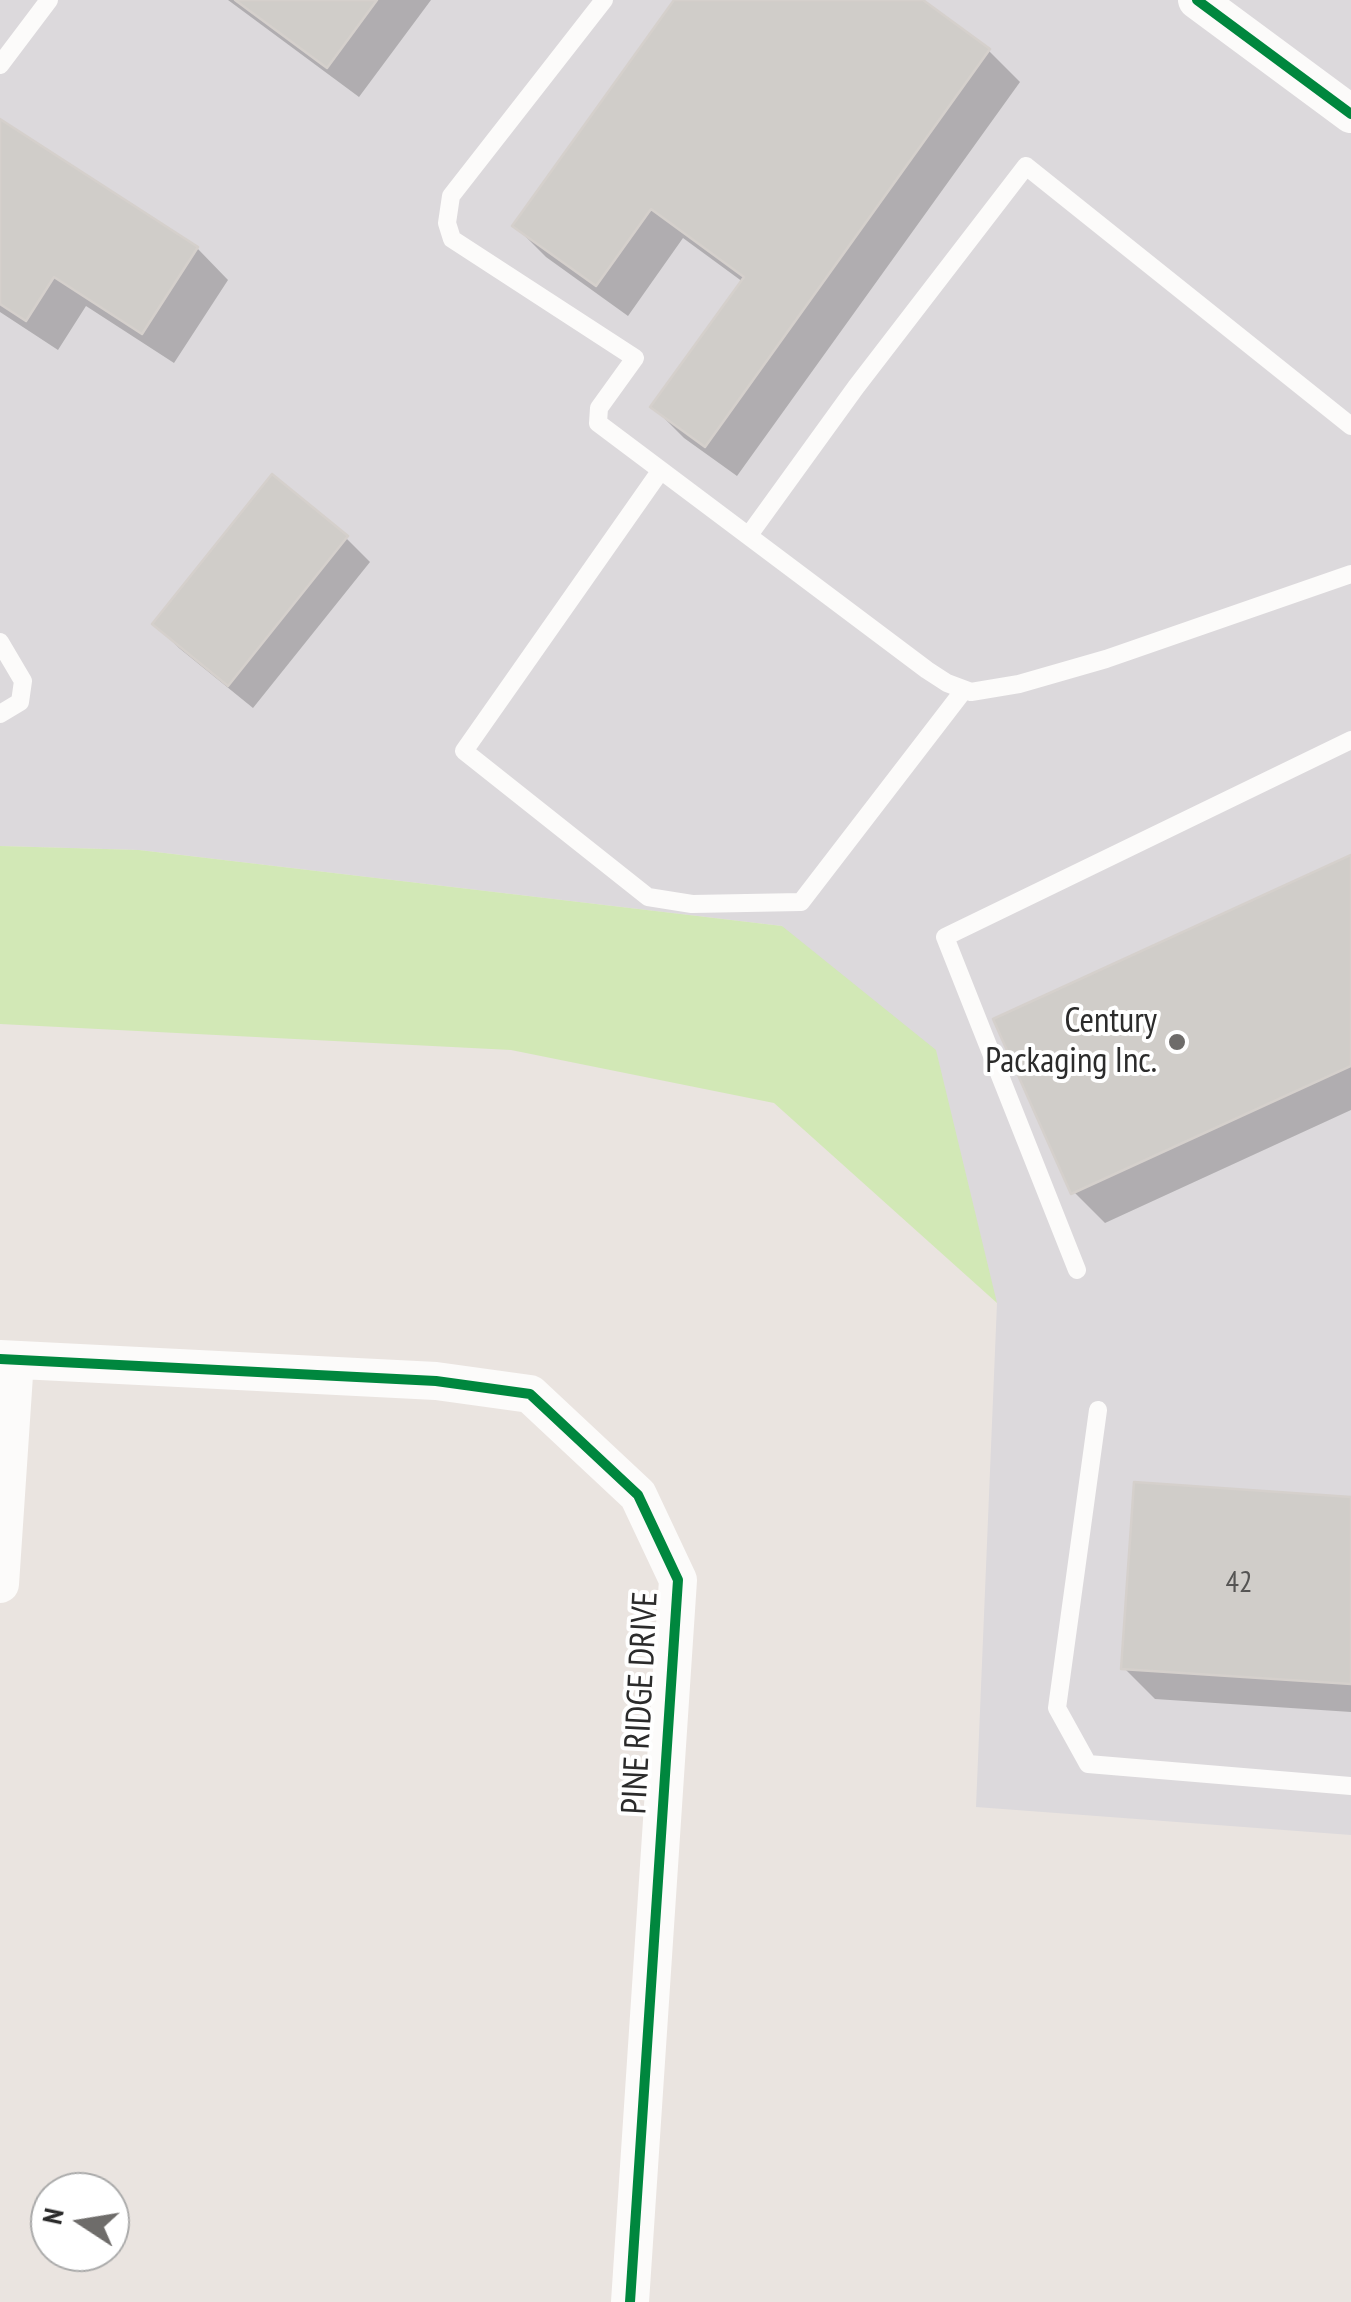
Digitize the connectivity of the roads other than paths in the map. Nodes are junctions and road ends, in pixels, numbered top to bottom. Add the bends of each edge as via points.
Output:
1 (49, 0) edge
2 (604, 0) edge
3 (1197, 0) edge
4 (0, 64) edge
5 (1351, 114) edge
6 (1351, 426) edge
7 (661, 470) junction
8 (748, 534) junction
9 (1351, 574) edge
10 (0, 642) edge
11 (967, 691) junction
12 (0, 714) edge
13 (1351, 740) edge
14 (1077, 1270) dead end
15 (7, 1360) edge
16 (1098, 1410) dead end
17 (0, 1584) edge
18 (1351, 1786) edge
19 (630, 2302) edge

1 - 4 lane
2 - 7 lane via 451,196 447,223 452,239 634,358 599,408 598,423
3 - 5 street
6 - 8 lane via 1026,166
7 - 8 lane
7 - 11 lane via 464,751 648,897 692,904 800,902
8 - 11 lane via 928,670
9 - 11 lane via 1106,659
10 - 12 lane via 23,681 20,702
13 - 14 lane via 944,938
15 - 17 street
15 - 19 street, PINE RIDGE DRIVE via 436,1381 530,1394 638,1495 678,1580
16 - 18 lane via 1058,1708 1088,1764

